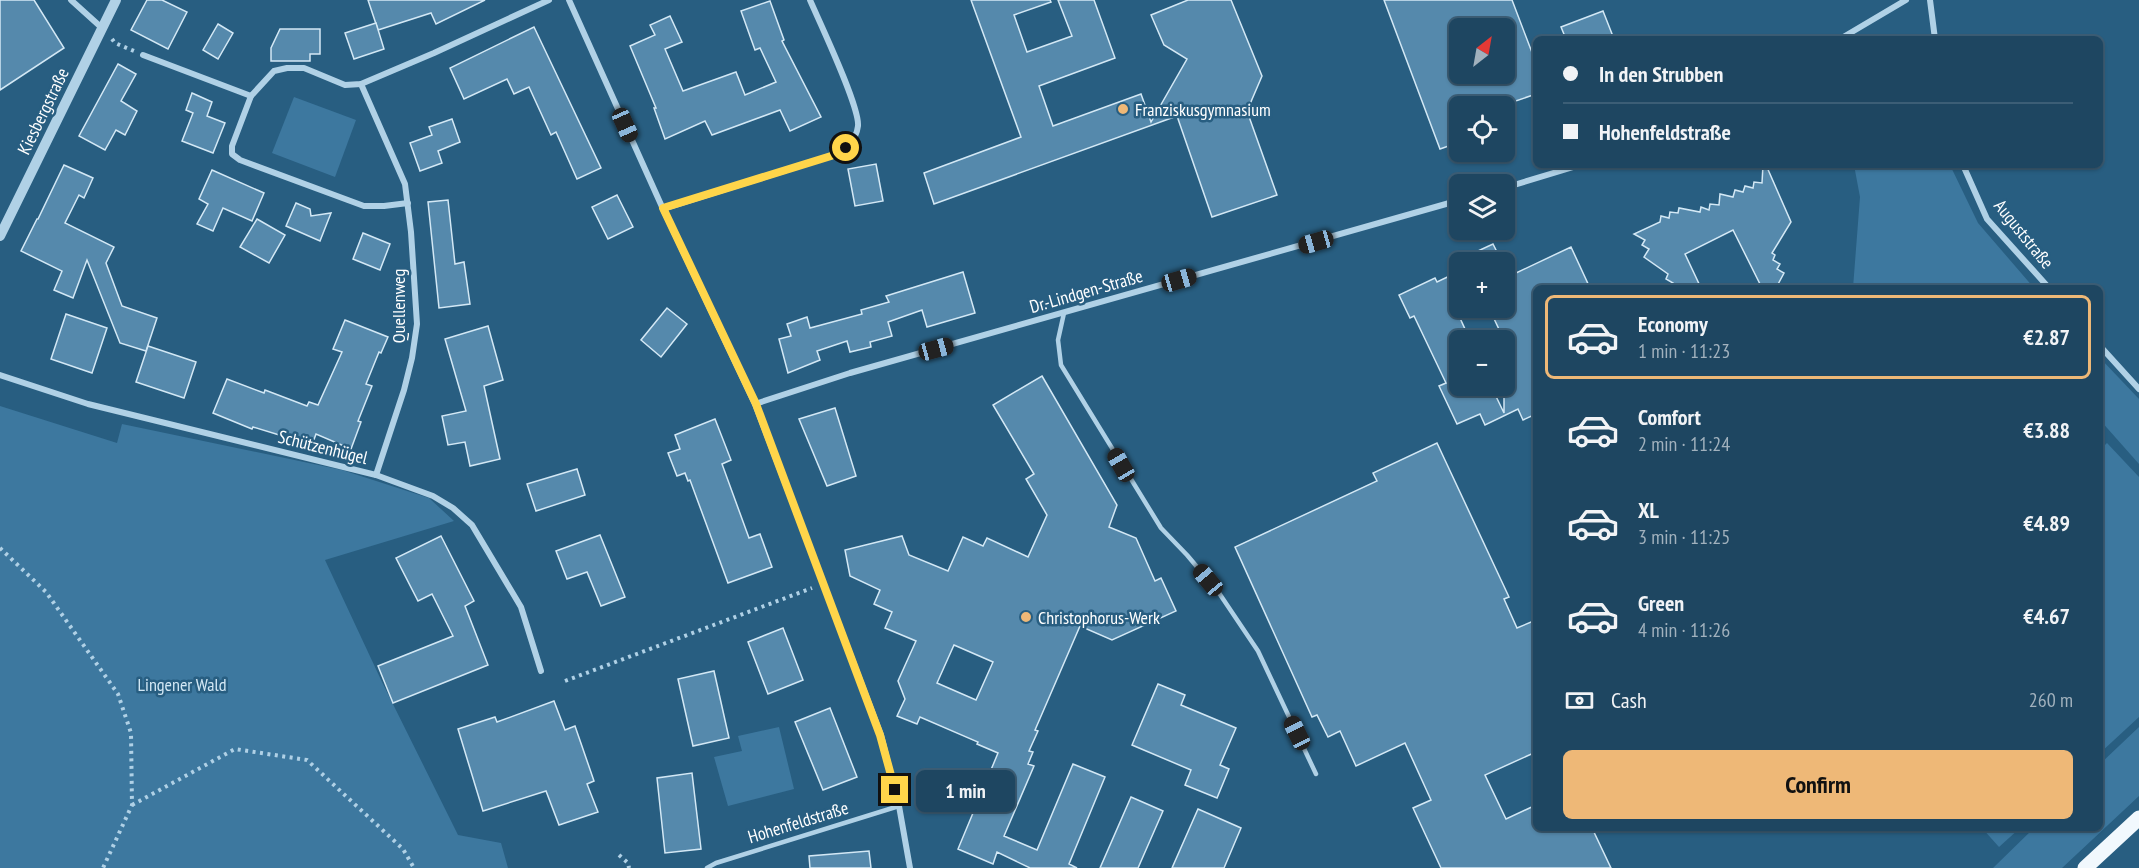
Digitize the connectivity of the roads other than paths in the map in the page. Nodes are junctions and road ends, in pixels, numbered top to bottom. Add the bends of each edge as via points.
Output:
1 (71, 0) edge
2 (116, 0) edge
3 (549, 0) edge
4 (569, 0) edge
5 (810, 0) edge
6 (1906, 0) edge
7 (1930, 0) edge
8 (1897, 2) edge
9 (102, 28) junction
10 (1845, 36) edge
11 (1935, 36) edge
12 (143, 55) road end
13 (361, 84) junction
14 (251, 96) junction
15 (1570, 168) edge
16 (1964, 168) edge
17 (1515, 185) edge
18 (408, 203) junction
19 (1449, 203) edge
20 (663, 208) junction
21 (0, 236) edge
22 (2046, 285) edge
23 (1064, 313) junction
24 (2103, 349) edge
25 (0, 375) edge
26 (2139, 389) edge
27 (756, 404) junction
28 (376, 475) junction
29 (541, 671) dead end
30 (1316, 774) dead end
31 (899, 806) junction
32 (2139, 818) edge
33 (707, 868) edge
34 (910, 868) edge
35 (2085, 868) edge

1 - 9 street
2 - 9 street, Kiesbergstraße
3 - 13 street
4 - 20 street
5 - 20 street via 852,102 858,124 855,137 846,148 831,156
6 - 8 street
7 - 11 street
8 - 10 street
9 - 21 street, Kiesbergstraße
12 - 14 street
13 - 14 street via 345,85 304,68 286,68 274,70
13 - 18 street, Quellenweg via 405,184
14 - 18 street via 232,146 232,154 240,160 364,206
15 - 17 street
16 - 22 street, Auguststraße via 1987,219
18 - 28 street, Quellenweg via 417,324 404,390
19 - 23 street, Dr.-Lindgen-Straße
20 - 27 street
23 - 27 street, Dr.-Lindgen-Straße via 850,373
23 - 30 lane via 1058,340 1062,365 1161,528 1219,593 1258,651
24 - 26 street
25 - 28 street, Schützenhügel via 88,404
27 - 31 street via 880,735
28 - 29 street, Schützenhügel via 433,496 472,525 521,607
31 - 33 lane, Hohenfeldstraße
31 - 34 street
32 - 35 main road

